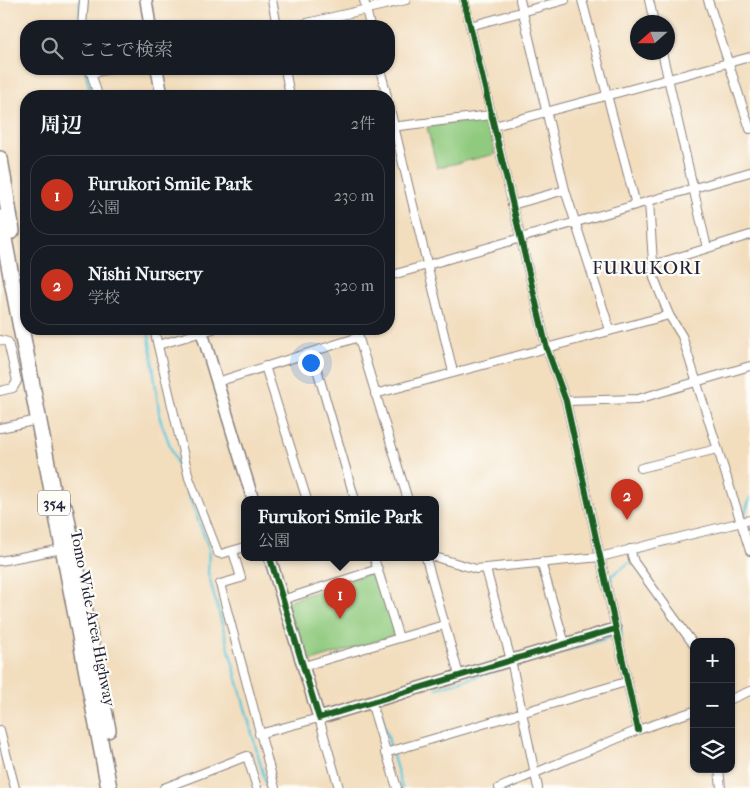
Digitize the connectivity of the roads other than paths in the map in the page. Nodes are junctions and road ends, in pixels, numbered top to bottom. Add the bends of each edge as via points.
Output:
1 (84, 0) edge
2 (146, 0) edge
3 (272, 0) edge
4 (364, 0) edge
5 (406, 0) edge
6 (464, 0) edge
7 (520, 0) edge
8 (565, 0) edge
9 (582, 0) edge
10 (649, 0) edge
11 (708, 0) edge
12 (366, 9) junction
13 (522, 11) junction
14 (652, 15) edge
15 (82, 20) edge
16 (149, 20) edge
17 (276, 20) edge
18 (319, 20) edge
19 (369, 20) edge
20 (470, 26) junction
21 (750, 58) edge
22 (664, 60) edge
23 (729, 63) junction
24 (92, 75) edge
25 (158, 75) edge
26 (286, 75) edge
27 (382, 75) edge
28 (668, 79) junction
29 (96, 90) edge
30 (161, 90) edge
31 (289, 90) edge
32 (385, 90) edge
33 (606, 96) junction
34 (546, 113) junction
35 (491, 115) junction
36 (494, 126) junction
37 (395, 127) edge
38 (750, 129) edge
39 (395, 142) edge
40 (0, 159) edge
41 (750, 172) edge
42 (692, 189) junction
43 (565, 190) junction
44 (649, 201) junction
45 (512, 205) junction
46 (636, 205) junction
47 (0, 218) edge
48 (574, 221) junction
49 (750, 235) edge
50 (520, 237) junction
51 (707, 248) junction
52 (653, 265) junction
53 (427, 266) junction
54 (20, 274) edge
55 (395, 274) edge
56 (670, 315) junction
57 (20, 324) edge
58 (610, 330) junction
59 (22, 335) edge
60 (31, 335) edge
61 (156, 335) edge
62 (190, 335) edge
63 (207, 335) edge
64 (359, 337) joint
65 (0, 340) edge
66 (158, 345) junction
67 (547, 349) junction
68 (312, 352) junction
69 (266, 366) junction
70 (750, 366) edge
71 (453, 372) junction
72 (217, 382) junction
73 (696, 383) junction
74 (0, 391) edge
75 (376, 394) junction
76 (566, 401) junction
77 (38, 420) junction
78 (0, 428) edge
79 (717, 449) junction
80 (641, 468) dead end
81 (251, 496) edge
82 (306, 496) edge
83 (355, 496) edge
84 (404, 496) edge
85 (750, 520) edge
86 (741, 522) junction
87 (241, 548) edge
88 (62, 549) junction
89 (630, 549) junction
90 (233, 551) junction
91 (750, 551) edge
92 (600, 557) junction
93 (439, 558) edge
94 (0, 561) edge
95 (271, 561) edge
96 (375, 561) edge
97 (427, 561) edge
98 (541, 562) junction
99 (378, 569) junction
100 (486, 569) junction
101 (282, 600) junction
102 (444, 625) junction
103 (615, 629) junction
104 (399, 638) junction
105 (690, 639) edge
106 (565, 644) junction
107 (511, 660) junction
108 (304, 666) junction
109 (459, 675) junction
110 (626, 682) junction
111 (750, 692) edge
112 (735, 698) edge
113 (371, 702) junction
114 (523, 713) junction
115 (690, 713) edge
116 (319, 718) junction
117 (0, 730) edge
118 (638, 730) junction
119 (260, 734) junction
120 (385, 754) junction
121 (719, 773) edge
122 (534, 774) junction
123 (15, 788) edge
124 (109, 788) edge
125 (119, 788) edge
126 (164, 788) edge
127 (257, 788) edge
128 (275, 788) edge
129 (339, 788) edge
130 (397, 788) edge
131 (499, 788) edge
132 (538, 788) edge
133 (721, 788) edge

1 - 15 street
2 - 16 street
3 - 17 street
4 - 12 street
5 - 12 street
6 - 20 street
7 - 13 street
8 - 13 street
9 - 33 street
10 - 14 street
11 - 23 street
12 - 18 street
12 - 19 street
13 - 20 street
13 - 34 street
20 - 35 street
21 - 23 street
22 - 28 street
23 - 28 street
23 - 38 street
24 - 29 street
25 - 30 street
26 - 31 street
27 - 32 street
28 - 33 street
28 - 42 street
33 - 34 street
33 - 46 street
34 - 36 street
34 - 43 street
35 - 36 street
35 - 37 street
36 - 45 street
39 - 53 street
40 - 54 highway
41 - 42 street
42 - 44 street
42 - 51 street
43 - 45 street
43 - 48 street
44 - 46 street
44 - 52 street
45 - 50 street
46 - 48 street
47 - 57 highway, Tomo Wide Area Highway / 354
48 - 50 street
48 - 58 street
49 - 51 street
50 - 53 street
50 - 67 street
51 - 52 street
52 - 56 street via 657,288
53 - 55 street
53 - 71 street
56 - 58 street
56 - 73 street via 682,336
58 - 67 street
59 - 77 highway, Tomo Wide Area Highway / 354
60 - 125 highway, Tomo Wide Area Highway / 354
61 - 66 street
62 - 66 street
63 - 72 street
64 - 68 street
64 - 75 street
65 - 74 street via 8,342 17,381 13,388
66 - 90 street via 189,478 218,553
67 - 71 street
67 - 76 street
68 - 69 street
68 - 83 street
69 - 72 street
69 - 82 street
70 - 73 street
71 - 75 street
72 - 81 street
73 - 76 street via 638,399
73 - 79 street
75 - 84 street
76 - 92 street
77 - 78 street
77 - 88 highway, Tomo Wide Area Highway / 354
79 - 80 street
79 - 86 street
85 - 86 street
86 - 89 street
86 - 91 street
87 - 90 street
88 - 94 street
88 - 124 highway, Tomo Wide Area Highway / 354
89 - 92 street
89 - 105 street via 634,562
90 - 119 street via 241,578 220,584
92 - 98 street
92 - 103 street
93 - 100 street via 476,570
95 - 101 street
96 - 99 street
97 - 102 street
98 - 100 street
98 - 106 street
99 - 101 street
99 - 104 street
100 - 107 street
101 - 108 street
102 - 104 street
102 - 109 street
103 - 106 street
103 - 110 street
104 - 108 street
106 - 107 street
107 - 109 street
107 - 114 street
108 - 116 street
109 - 113 street
110 - 114 street
110 - 118 street
111 - 112 street
113 - 116 street
113 - 120 street
114 - 120 street
114 - 122 street
115 - 118 street
116 - 119 street
116 - 129 street
117 - 123 street
118 - 122 street
119 - 128 street
120 - 130 street
121 - 133 street
122 - 131 street
122 - 132 street
126 - 127 street via 247,756

